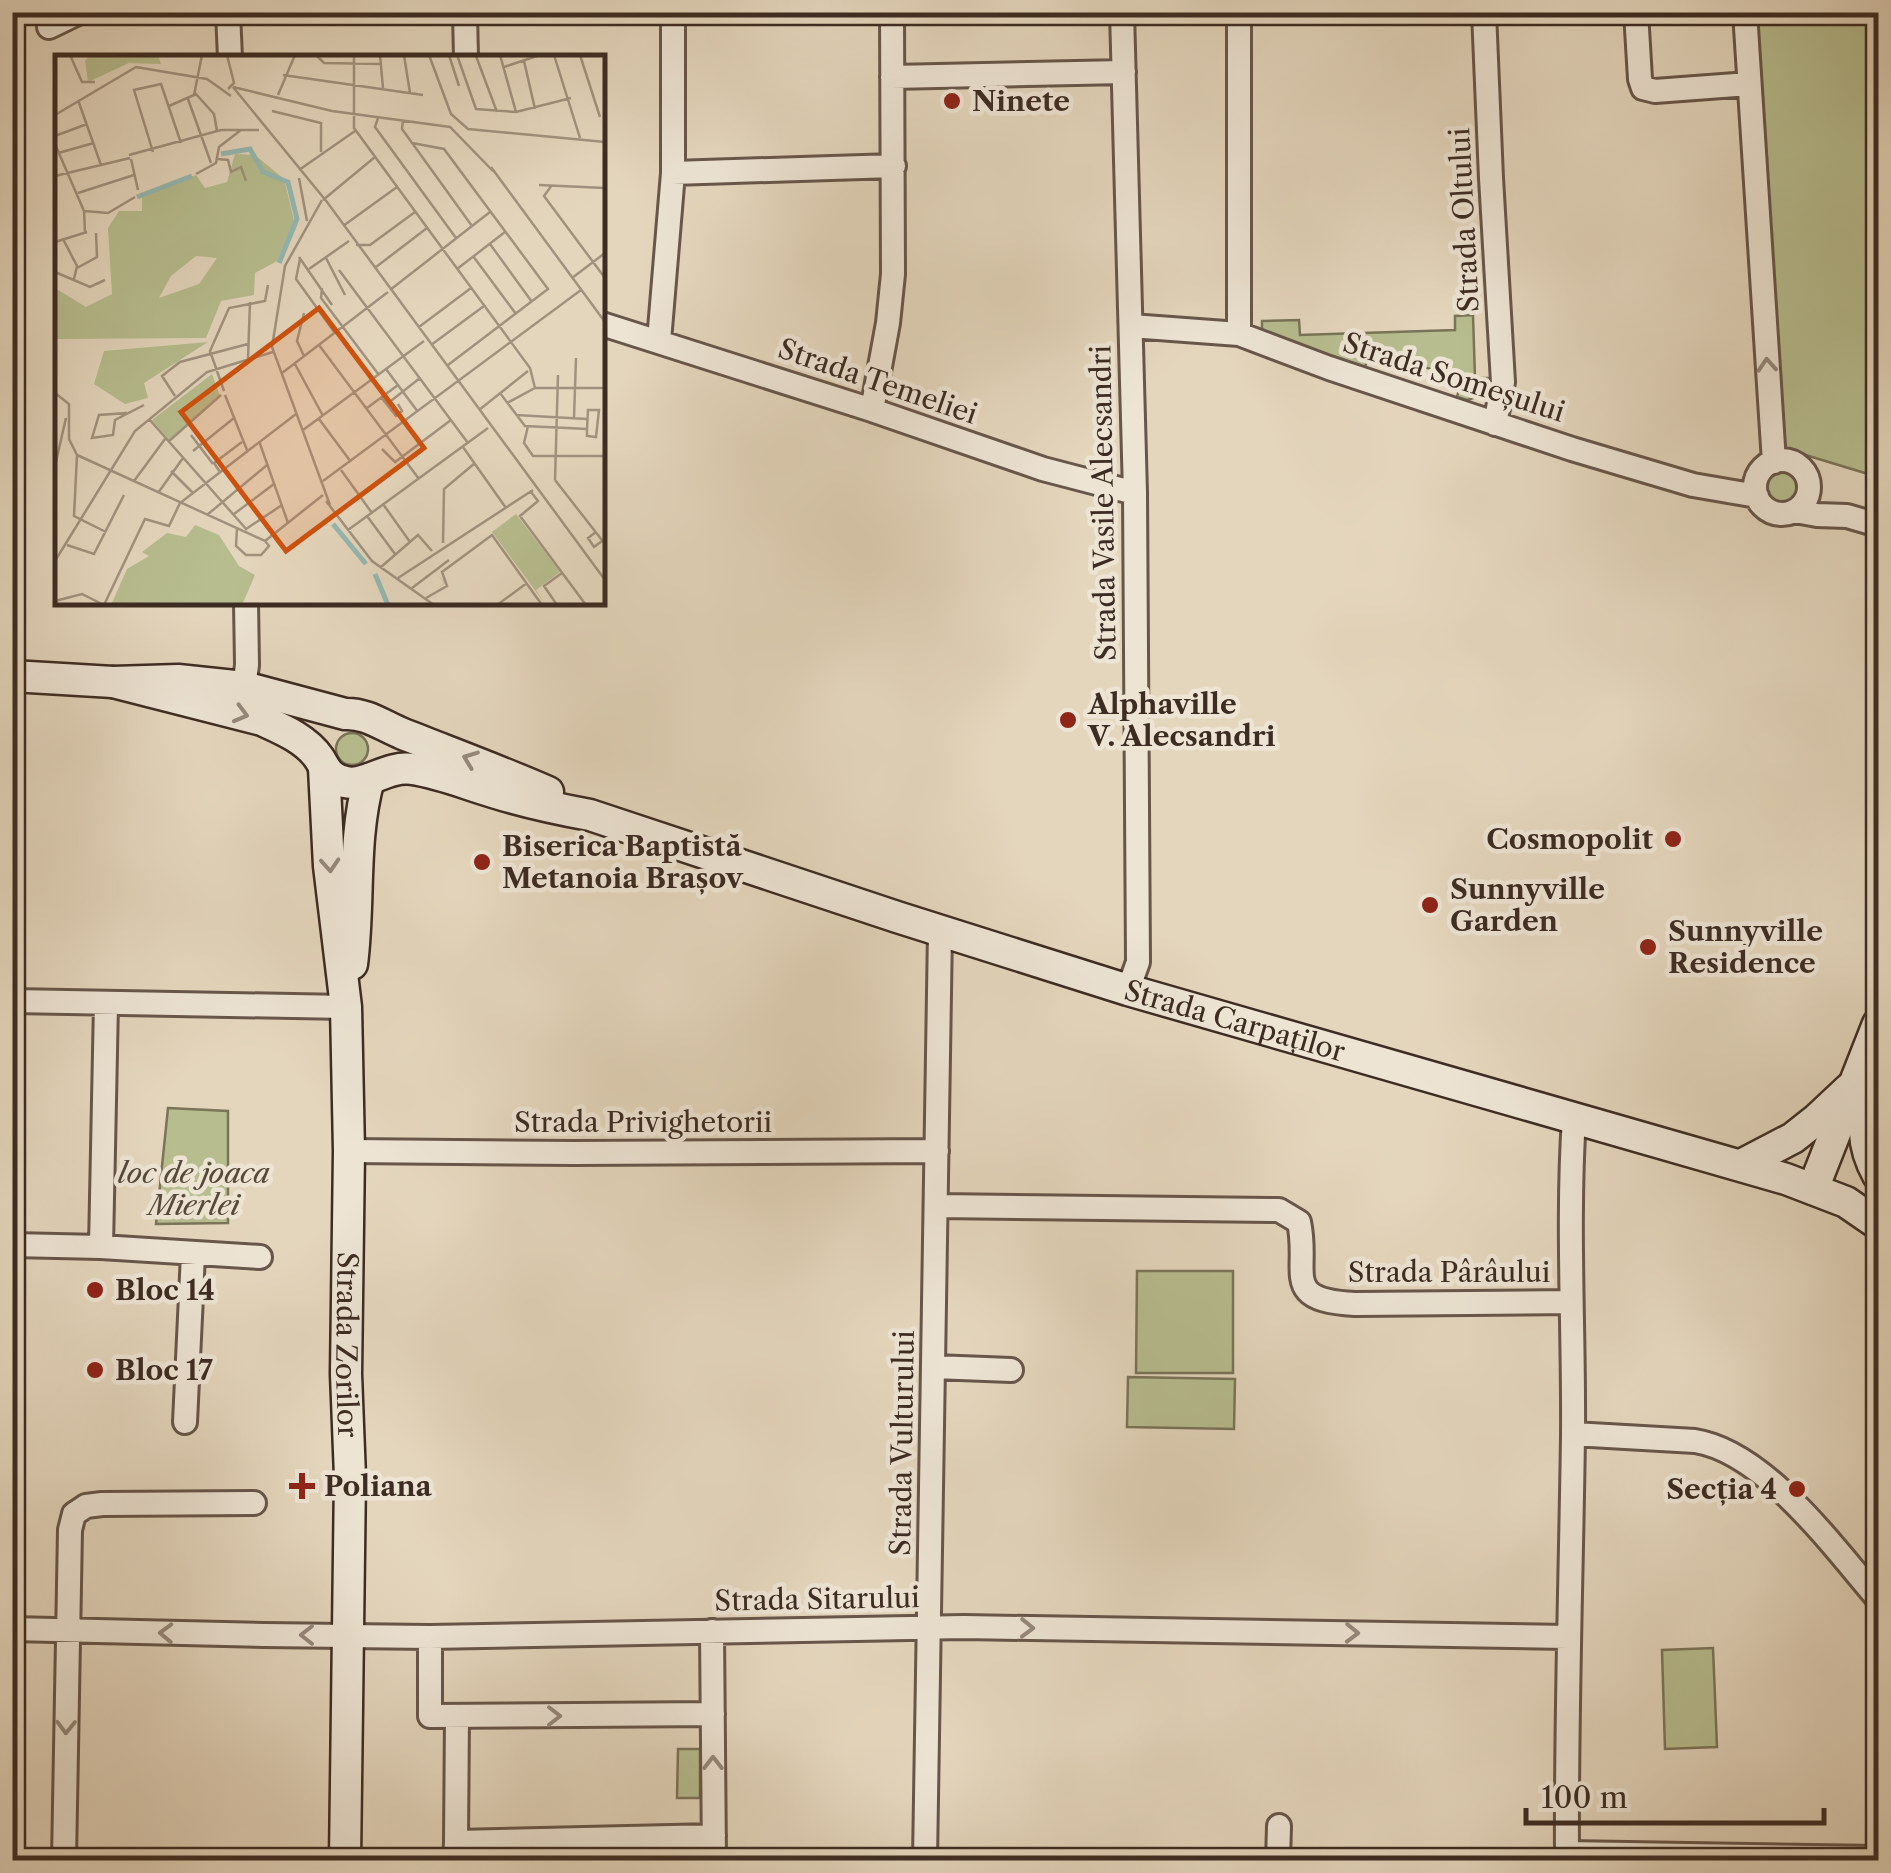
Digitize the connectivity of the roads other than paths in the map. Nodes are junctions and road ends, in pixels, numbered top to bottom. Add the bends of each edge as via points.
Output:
1 (80, 12) edge
2 (228, 12) edge
3 (465, 12) edge
4 (673, 12) edge
5 (892, 12) edge
6 (1122, 12) edge
7 (1239, 12) edge
8 (1484, 12) edge
9 (1636, 12) edge
10 (1744, 12) edge
11 (49, 26) dead end
12 (230, 55) edge
13 (466, 55) edge
14 (1124, 72) junction
15 (892, 77) junction
16 (1749, 84) junction
17 (894, 166) junction
18 (673, 173) junction
19 (605, 325) edge
20 (1131, 326) junction
21 (1239, 334) junction
22 (659, 341) junction
23 (872, 410) junction
24 (1495, 424) junction
25 (1774, 462) junction
26 (1807, 479) junction
27 (1134, 493) junction
28 (1756, 496) junction
29 (1795, 511) junction
30 (1848, 516) junction
31 (1878, 525) edge
32 (246, 605) edge
33 (12, 676) edge
34 (113, 682) junction
35 (244, 687) junction
36 (345, 714) junction
37 (378, 723) junction
38 (321, 763) junction
39 (373, 776) junction
40 (590, 815) junction
41 (940, 931) junction
42 (1128, 990) junction
43 (12, 1002) edge
44 (106, 1003) junction
45 (346, 1007) junction
46 (1878, 1028) edge
47 (1854, 1083) junction
48 (1574, 1118) junction
49 (349, 1151) junction
50 (937, 1152) junction
51 (1741, 1166) junction
52 (1878, 1176) edge
53 (1814, 1189) junction
54 (937, 1206) junction
55 (1878, 1224) edge
56 (12, 1245) edge
57 (101, 1247) junction
58 (193, 1254) junction
59 (260, 1257) dead end
60 (1571, 1302) junction
61 (934, 1367) junction
62 (1011, 1370) dead end
63 (185, 1422) dead end
64 (1573, 1434) junction
65 (254, 1503) dead end
66 (1878, 1599) edge
67 (12, 1628) edge
68 (929, 1628) junction
69 (67, 1629) junction
70 (712, 1631) junction
71 (350, 1636) junction
72 (430, 1636) junction
73 (1568, 1637) junction
74 (713, 1714) junction
75 (457, 1716) junction
76 (1279, 1826) dead end
77 (714, 1836) junction
78 (624, 1849) edge
79 (542, 1850) edge
80 (456, 1851) edge
81 (1567, 1857) edge
82 (1878, 1858) edge
83 (64, 1860) edge
84 (345, 1860) edge
85 (714, 1860) edge
86 (926, 1860) edge
87 (1278, 1860) edge

1 - 11 street
2 - 12 street
3 - 13 street
4 - 18 street
5 - 15 street
6 - 14 street, Strada Vasile Alecsandri
7 - 21 street
8 - 24 street, Strada Oltului via 1503,382
9 - 16 street via 1644,88
10 - 16 street
14 - 15 street
14 - 20 street, Strada Vasile Alecsandri
15 - 17 street
25 -> 16 street
17 - 18 street
17 - 23 street via 893,274
18 - 22 street
19 - 22 street, Strada Temeliei
20 - 21 street, Strada Someșului
20 - 27 street, Strada Vasile Alecsandri
21 - 24 street, Strada Someșului
22 - 23 street, Strada Temeliei
23 - 27 street, Strada Temeliei via 1043,470
24 - 28 street, Strada Someșului via 1693,485
25 - 26 street, Strada Someșului via 1798,466
25 - 28 street via 1760,472
26 - 29 street via 1808,496
26 - 30 street, Strada Someșului
27 - 42 street, Strada Vasile Alecsandri via 1138,962
28 - 29 street, Strada Someșului via 1768,511
29 - 30 street, Strada Someșului
30 - 31 street, Strada Someșului
32 - 35 street
33 - 34 main road, Strada Carpaților
34 - 35 main road, Strada Carpaților
34 -> 38 main road, Strada Carpaților via 262,720 298,739
35 - 36 main road, Strada Carpaților
36 - 37 main road, Strada Carpaților
36 - 38 main road via 320,735
37 - 39 main road via 387,754
40 -> 37 main road, Strada Carpaților
38 - 39 main road, Strada Carpaților via 339,781
38 -> 45 main road, Strada Zorilor
39 - 40 main road, Strada Carpaților via 406,768 430,772
39 - 45 main road, Strada Zorilor via 360,818
40 - 41 main road, Strada Carpaților
41 - 42 main road, Strada Carpaților
41 - 50 street, Strada Vulturului
42 - 48 main road, Strada Carpaților
43 - 44 street
44 - 45 street
44 - 57 street
45 - 49 main road, Strada Zorilor
46 - 47 main road
46 - 52 main road via 1864,1134
47 - 51 main road via 1793,1138
47 - 53 main road
48 - 51 main road, Strada Carpaților
48 - 60 street, Strada Pârâului
49 - 50 street, Strada Privighetorii
49 - 71 main road, Strada Zorilor
50 - 54 street, Strada Vulturului
51 - 53 main road, Strada Carpaților
53 - 55 main road, Strada Carpaților
54 - 60 street, Strada Pârâului via 1279,1210 1299,1222 1300,1271 1313,1296 1339,1304
54 - 61 street, Strada Vulturului
56 - 57 street
57 - 58 street
58 - 59 street
58 - 63 street
60 - 64 street, Strada Pârâului
61 - 62 street
61 - 68 street, Strada Vulturului
64 - 66 street via 1695,1441 1730,1452 1776,1486
64 - 73 street, Strada Pârâului
65 - 69 street via 102,1504 74,1514
67 - 69 street, Strada Sitarului
68 - 70 street, Strada Sitarului
68 -> 73 street, Strada Sitarului
68 - 86 street, Strada Vulturului
71 -> 69 street, Strada Sitarului
69 -> 83 street
70 - 72 street, Strada Sitarului
70 - 74 street
71 - 72 street, Strada Sitarului
71 - 84 main road, Strada Zorilor
72 - 75 street via 430,1716
73 - 81 street, Strada Pârâului
75 -> 74 street
77 -> 74 street
75 - 80 street
76 - 87 street
77 - 78 street
77 - 85 street
78 - 79 street
79 - 80 street
81 - 82 street, Strada Pârâului

